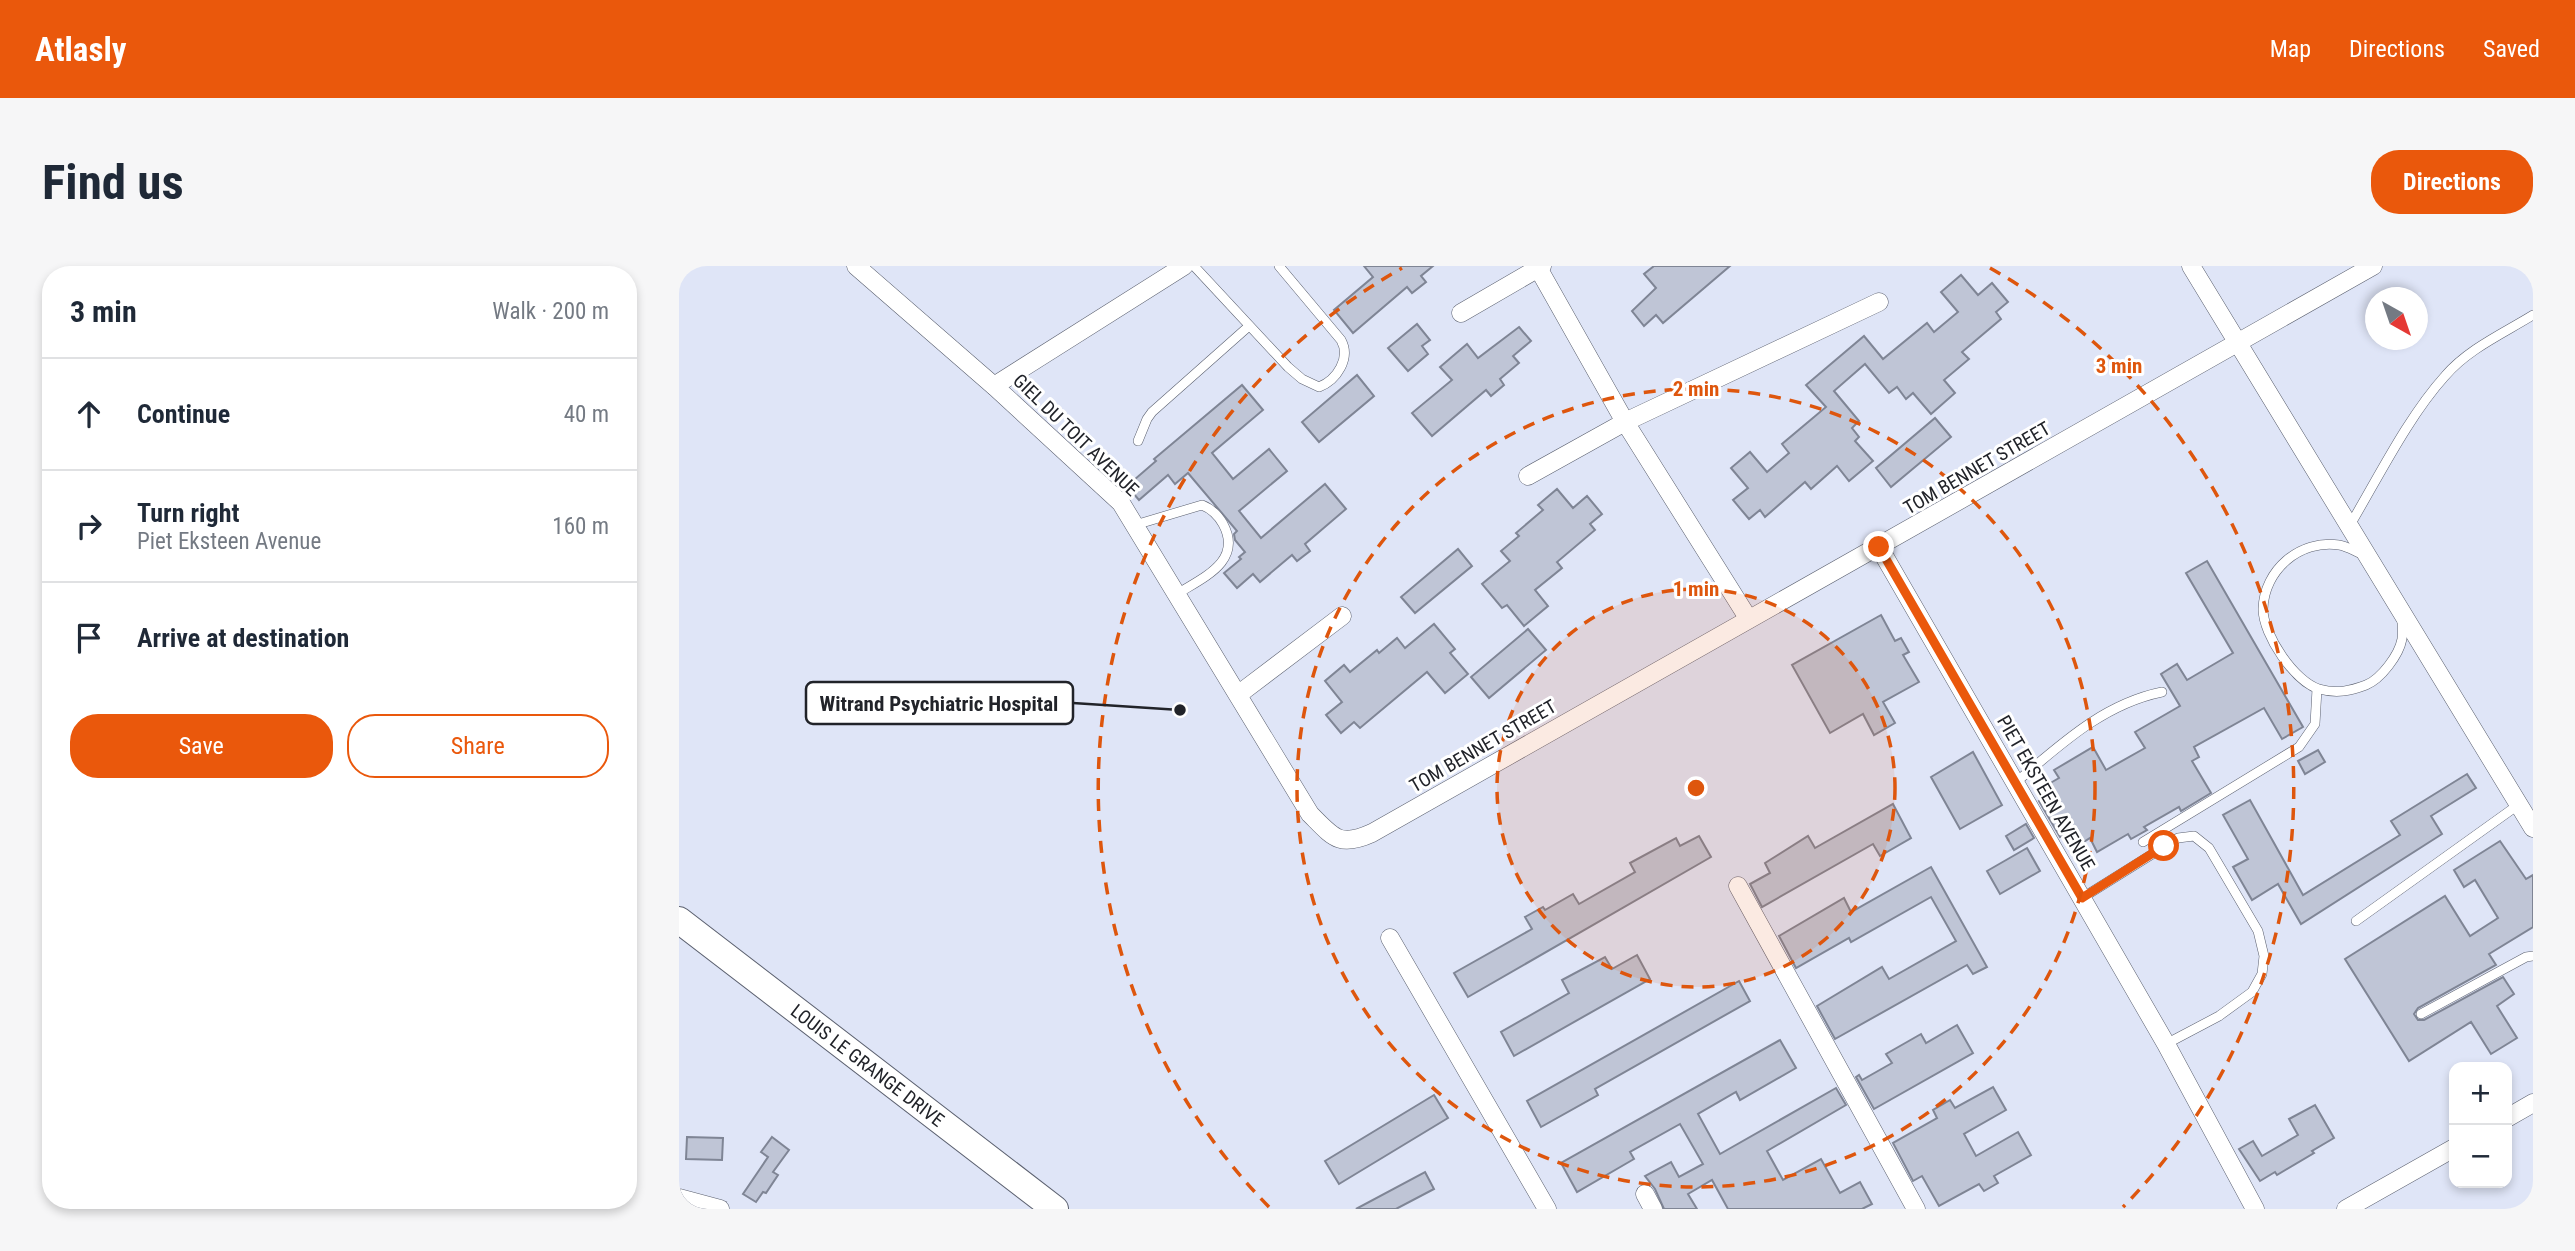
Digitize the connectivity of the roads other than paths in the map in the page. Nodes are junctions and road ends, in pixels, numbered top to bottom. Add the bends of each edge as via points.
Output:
1 (856, 266) edge
2 (1184, 266) edge
3 (1194, 266) edge
4 (1279, 266) edge
5 (2191, 266) edge
6 (2373, 266) edge
7 (1539, 267) edge
8 (1879, 302) dead end
9 (1461, 313) dead end
10 (2533, 315) edge
11 (1249, 326) junction
12 (2237, 344) junction
13 (994, 386) junction
14 (1625, 422) junction
15 (1139, 441) dead end
16 (1528, 476) dead end
17 (1135, 525) junction
18 (2348, 528) junction
19 (1879, 547) junction
20 (2365, 555) junction
21 (1177, 594) junction
22 (2402, 613) junction
23 (1342, 616) dead end
24 (1748, 618) junction
25 (2317, 689) junction
26 (2162, 692) dead end
27 (1239, 694) junction
28 (2015, 783) junction
29 (2518, 805) junction
30 (1310, 814) joint
31 (2533, 828) edge
32 (2143, 842) dead end
33 (1738, 886) dead end
34 (2082, 898) junction
35 (679, 920) edge
36 (2356, 921) dead end
37 (1390, 938) dead end
38 (2533, 956) edge
39 (2421, 1014) dead end
40 (2165, 1044) junction
41 (2533, 1103) edge
42 (2512, 1115) edge
43 (2449, 1150) edge
44 (679, 1198) edge
45 (720, 1209) edge
46 (1055, 1209) edge
47 (1546, 1209) edge
48 (1916, 1209) edge
49 (2255, 1209) edge
50 (2346, 1209) edge

1 - 13 street, GIEL DU TOIT AVENUE
2 - 13 street
3 - 11 lane
4 - 11 lane via 1341,340 1345,359 1327,384 1313,386
5 - 12 street
6 - 12 street, TOM BENNET STREET
7 - 9 street
7 - 14 street
8 - 14 street
10 - 18 lane via 2446,374
11 - 15 lane via 1152,412
12 - 18 street
12 - 19 street, TOM BENNET STREET
13 - 17 street, GIEL DU TOIT AVENUE via 1121,503
14 - 16 street
14 - 24 street
17 - 21 street, GIEL DU TOIT AVENUE
17 - 21 lane via 1202,505 1219,517 1230,539 1228,553 1206,576
18 - 20 street
19 - 24 street, TOM BENNET STREET
19 - 28 street, PIET EKSTEEN AVENUE
20 - 22 street
20 - 25 lane via 2340,545 2308,546 2285,561 2268,585 2263,610 2270,638 2293,671
21 - 27 street, GIEL DU TOIT AVENUE
22 - 25 lane via 2402,641 2390,664 2372,682 2345,692
22 - 29 street
23 - 27 street
24 - 30 street, TOM BENNET STREET via 1361,838 1338,840
25 - 32 lane via 2315,724 2299,747
26 - 28 lane via 2113,709 2075,733
27 - 30 street, GIEL DU TOIT AVENUE
28 - 34 street, PIET EKSTEEN AVENUE
29 - 31 street
29 - 36 lane
33 - 48 street
34 - 40 street, PIET EKSTEEN AVENUE
34 - 40 lane via 2178,838 2194,836 2209,848 2258,930 2264,957 2262,974 2252,992 2219,1016
35 - 46 main road, LOUIS LE GRANGE DRIVE
37 - 47 street
38 - 39 lane
40 - 49 street, PIET EKSTEEN AVENUE
41 - 42 street
43 - 50 street
44 - 45 street

